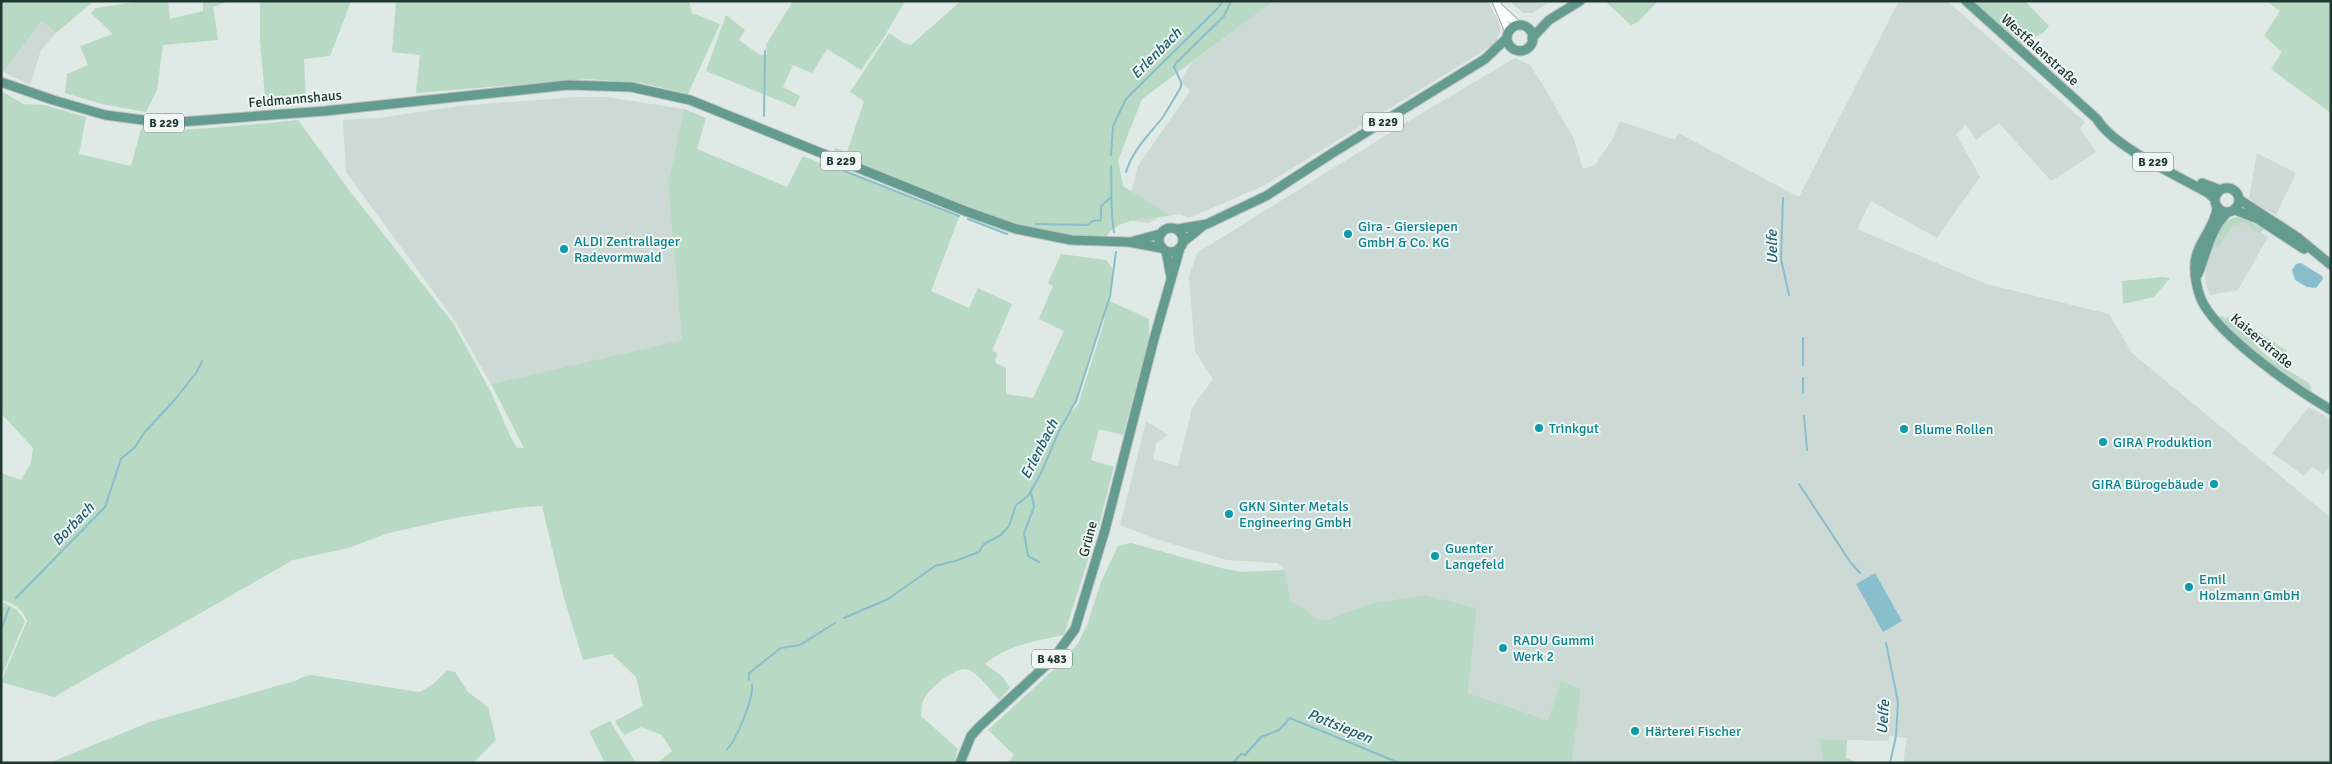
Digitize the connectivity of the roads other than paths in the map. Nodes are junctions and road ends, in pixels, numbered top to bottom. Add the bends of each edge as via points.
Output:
1 (1580, 1) edge
2 (1966, 1) edge
3 (1498, 5) edge
4 (1549, 20) junction
5 (1522, 26) junction
6 (1508, 35) junction
7 (1532, 38) junction
8 (1513, 49) junction
9 (1485, 59) junction
10 (1, 82) edge
11 (2097, 119) junction
12 (2220, 190) junction
13 (2240, 200) junction
14 (2216, 203) junction
15 (2232, 211) junction
16 (1207, 224) junction
17 (1178, 229) junction
18 (1160, 234) junction
19 (1129, 242) junction
20 (1182, 245) junction
21 (1164, 249) junction
22 (2331, 265) edge
23 (2196, 276) junction
24 (1171, 282) junction
25 (2331, 410) edge
26 (960, 763) edge

1 - 4 main road
2 - 11 main road, Westfalenstraße / B 229
3 - 5 street
3 - 6 street
4 - 5 main road
4 - 7 main road
5 - 6 main road
5 - 7 main road
6 - 8 main road via 1509,46
6 - 9 main road, B 229
7 - 8 main road via 1526,49
8 - 9 main road, B 229
9 - 16 main road, B 229 via 1266,196
10 - 19 main road, Feldmannshaus / B 229 via 74,106 123,118 166,123 325,111 519,90 596,85 631,87 690,100 1004,225 1056,238
11 - 12 main road, Westfalenstraße / B 229 via 2144,151 2210,188
11 - 14 main road, Westfalenstraße / B 229 via 2104,129 2133,150 2208,193
12 - 13 main road via 2232,189
12 - 14 main road
13 - 15 main road
13 - 22 main road via 2303,241
14 - 15 main road
14 - 23 main road, Kaiserstraße via 2215,218 2197,256
15 - 22 main road via 2258,219
15 - 23 main road via 2222,219 2212,237
16 - 17 main road, B 229
16 - 20 main road, B 229
17 - 18 main road via 1166,228
17 - 20 main road
18 - 19 main road, B 229
18 - 21 main road via 1158,241
19 - 21 main road, B 229
20 - 21 main road via 1173,252
20 - 24 main road, Grüne / B 483
21 - 24 main road, Grüne / B 483
23 - 25 main road, Kaiserstraße via 2203,303 2218,323 2277,374
24 - 26 main road, Grüne / B 483 via 1076,630 1053,659 971,736

